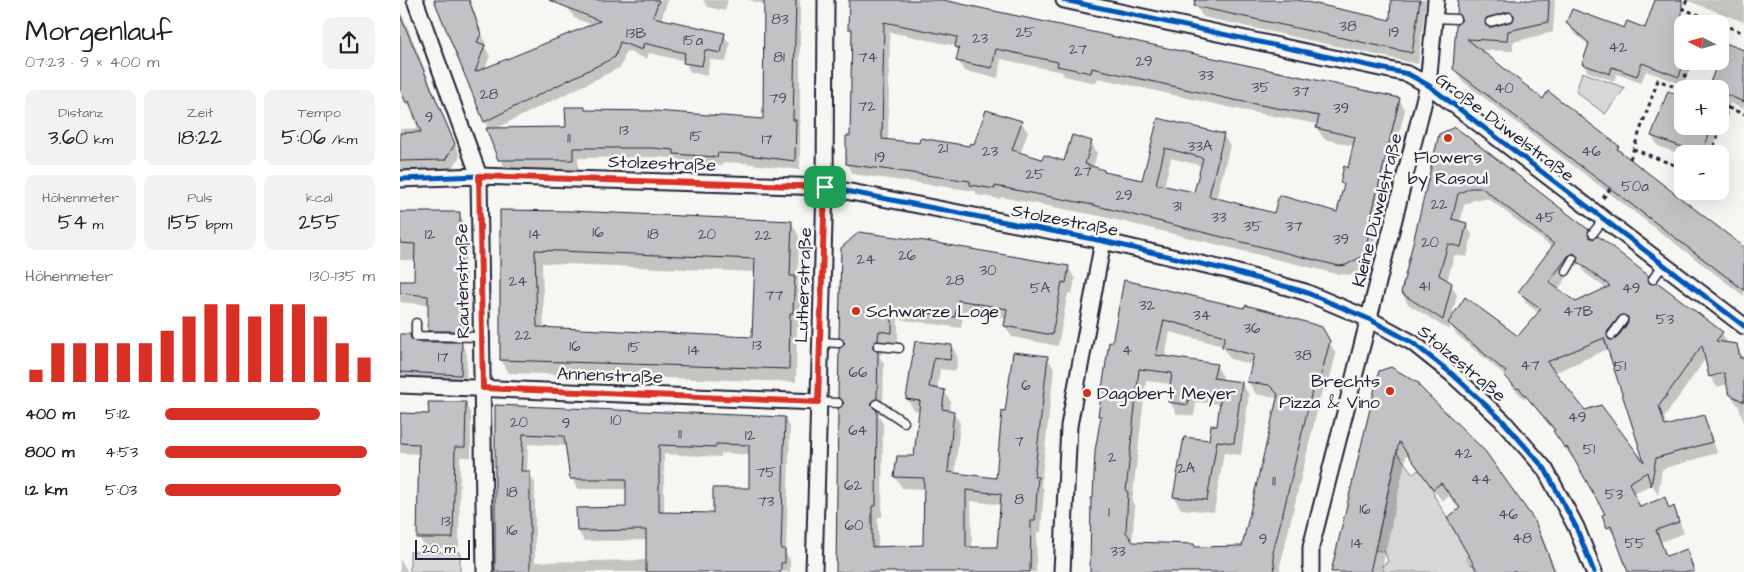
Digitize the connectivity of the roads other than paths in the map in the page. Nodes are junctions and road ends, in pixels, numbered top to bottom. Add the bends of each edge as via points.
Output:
1 (416, 0) edge
2 (826, 0) edge
3 (1064, 0) edge
4 (1436, 0) edge
5 (1508, 16) dead end
6 (1435, 18) junction
7 (1456, 19) dead end
8 (1490, 22) dead end
9 (1428, 85) junction
10 (479, 176) junction
11 (400, 179) edge
12 (825, 187) junction
13 (1603, 220) junction
14 (1593, 233) dead end
15 (1103, 241) junction
16 (1573, 259) dead end
17 (1663, 265) junction
18 (1566, 271) dead end
19 (1653, 279) dead end
20 (1369, 319) junction
21 (1623, 320) dead end
22 (416, 323) dead end
23 (1744, 326) edge
24 (1612, 335) dead end
25 (482, 337) junction
26 (820, 342) junction
27 (839, 343) dead end
28 (878, 346) dead end
29 (899, 348) dead end
30 (400, 385) edge
31 (483, 388) junction
32 (818, 402) junction
33 (838, 403) dead end
34 (877, 404) dead end
35 (904, 422) dead end
36 (485, 572) edge
37 (814, 572) edge
38 (1062, 572) edge
39 (1310, 572) edge
40 (1594, 572) edge

1 - 10 street, Rautenstraße
2 - 12 street, Lutherstraße
3 - 9 street, Große Düwelstraße via 1408,74
4 - 6 street, Kleine Düwelstraße
5 - 8 lane
6 - 7 lane
6 - 9 street, Kleine Düwelstraße
9 - 13 street, Große Düwelstraße
9 - 20 street, Kleine Düwelstraße
10 - 11 street, Stolzestraße
10 - 12 street, Stolzestraße
10 - 25 street, Rautenstraße
12 - 15 street, Stolzestraße
12 - 26 street, Lutherstraße
13 - 14 lane
13 - 17 street, Große Düwelstraße
15 - 20 street, Stolzestraße via 1304,292
15 - 38 street via 1069,426
16 - 18 lane
17 - 19 lane
17 - 23 street, Große Düwelstraße
20 - 39 street, Kleine Düwelstraße via 1311,547
20 - 40 street, Stolzestraße via 1413,343 1502,420 1544,469 1576,527
21 - 24 lane
22 - 25 lane via 416,336
25 - 31 street, Rautenstraße
26 - 27 lane
26 - 32 street, Lutherstraße
28 - 29 lane
30 - 31 street, Annenstraße
31 - 32 street, Annenstraße
31 - 36 street, Rautenstraße
32 - 33 lane
32 - 37 street, Lutherstraße
34 - 35 lane

